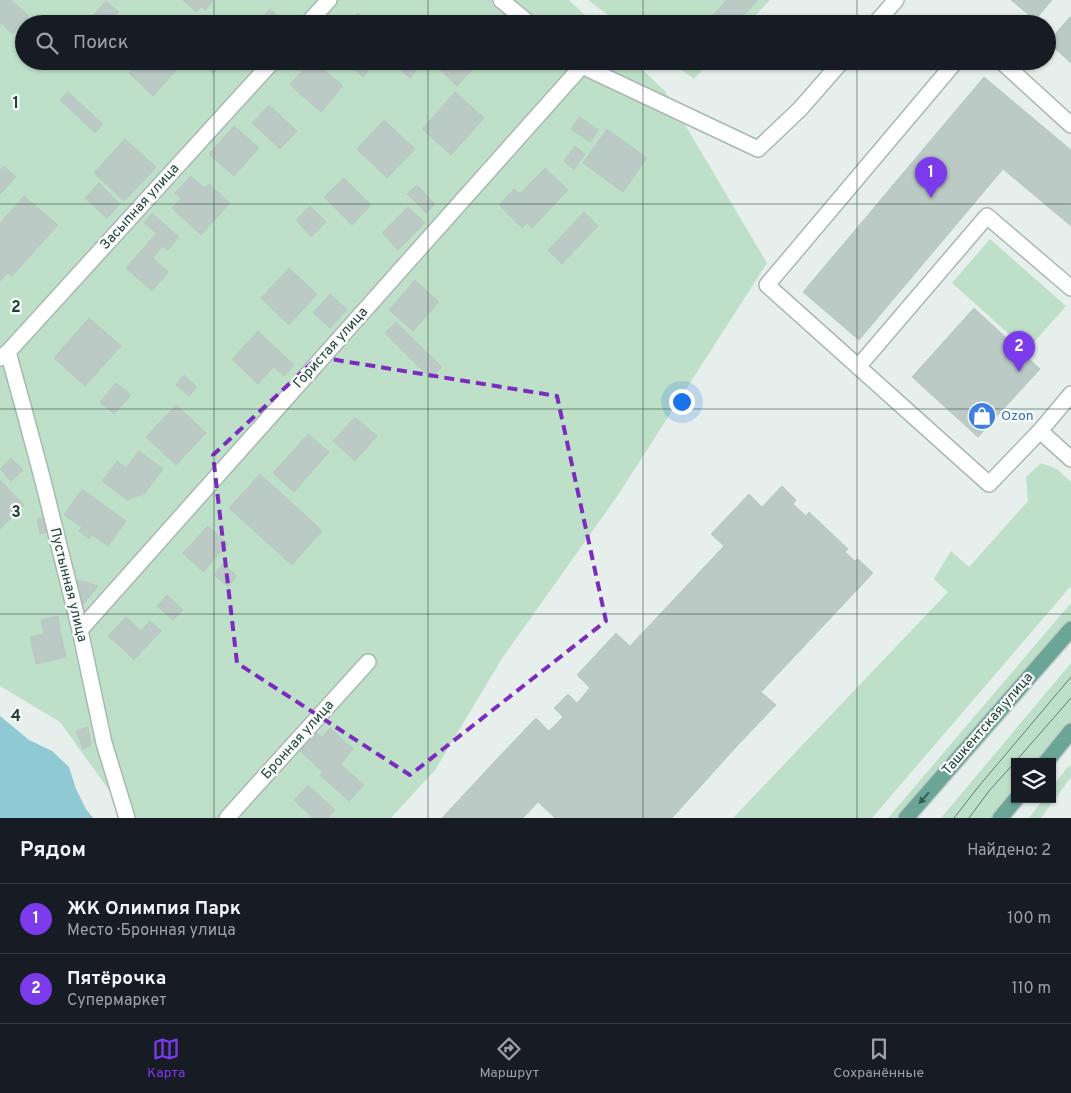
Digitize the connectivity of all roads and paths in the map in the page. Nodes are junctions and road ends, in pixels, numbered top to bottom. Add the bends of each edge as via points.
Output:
1 (329, 0) edge
2 (501, 0) edge
3 (896, 0) edge
4 (315, 15) edge
5 (519, 15) edge
6 (883, 15) edge
7 (265, 70) edge
8 (573, 70) edge
9 (591, 70) edge
10 (834, 70) edge
11 (948, 70) edge
12 (1011, 70) edge
13 (1071, 125) edge
14 (1071, 288) edge
15 (4, 355) edge
16 (858, 367) junction
17 (1071, 394) edge
18 (1040, 431) junction
19 (1071, 459) edge
20 (1071, 629) edge
21 (80, 630) junction
22 (368, 662) dead end
23 (1071, 731) edge
24 (1049, 758) edge
25 (1013, 803) edge
26 (127, 818) edge
27 (227, 818) edge
28 (906, 818) edge
29 (1000, 818) edge

1 - 4 street
2 - 5 street
3 - 6 street
7 - 15 street, Засыпная улица
8 - 21 street, Гористая улица
9 - 10 street via 758,150
11 - 16 street via 767,285
12 - 13 street
14 - 16 street via 987,216
15 - 21 street, Пустынная улица via 24,410
16 - 18 street via 989,484
17 - 18 street
18 - 19 street
20 -> 28 main road, Ташкентская улица
21 - 26 street, Пустынная улица via 104,743
22 - 27 street, Бронная улица
23 - 24 main road
25 - 29 main road

